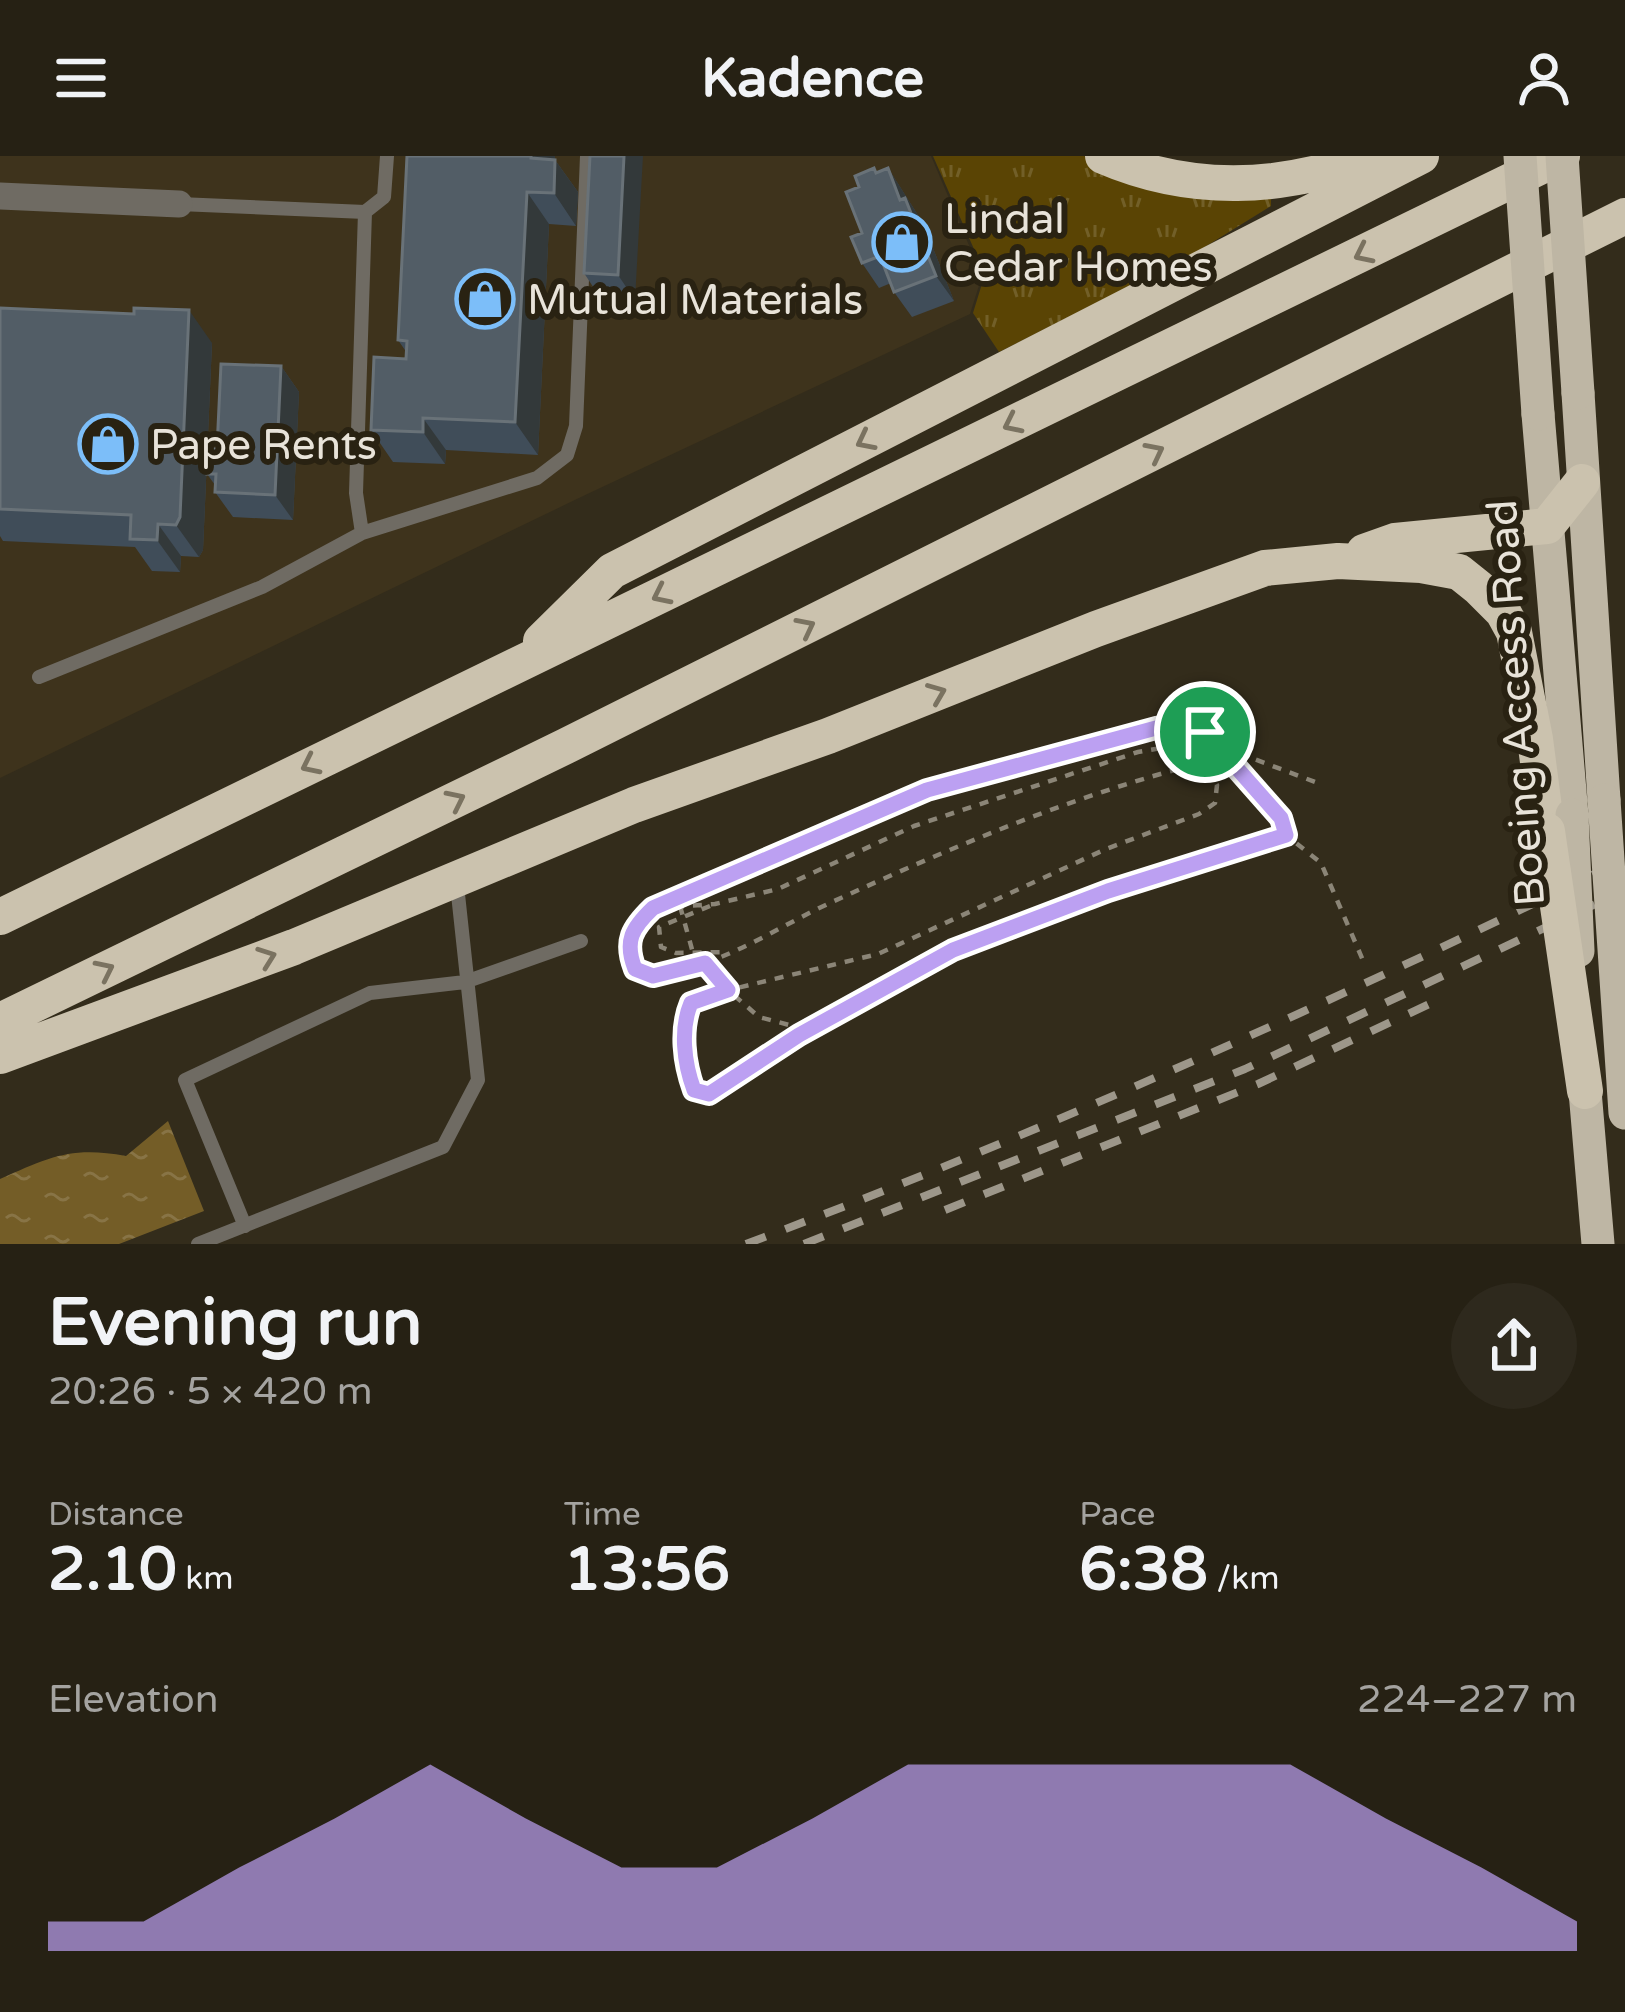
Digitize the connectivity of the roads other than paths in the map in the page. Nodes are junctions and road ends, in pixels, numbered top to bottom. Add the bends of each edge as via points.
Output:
1 (387, 156) edge
2 (587, 156) edge
3 (1103, 156) edge
4 (1372, 156) edge
5 (1421, 156) edge
6 (1520, 156) edge
7 (1562, 156) edge
8 (0, 196) edge
9 (179, 204) joint
10 (365, 212) junction
11 (1625, 216) edge
12 (1582, 482) junction
13 (1546, 526) junction
14 (362, 533) junction
15 (1338, 561) junction
16 (517, 664) junction
17 (39, 677) dead end
18 (1559, 823) junction
19 (456, 880) junction
20 (0, 916) edge
21 (581, 941) dead end
22 (465, 982) junction
23 (0, 1021) edge
24 (0, 1056) edge
25 (1585, 1091) joint
26 (1625, 1113) edge
27 (245, 1226) junction
28 (1597, 1232) edge
29 (198, 1244) edge

1 - 10 lane via 384,197
2 - 14 lane via 576,426 567,455 537,478
3 - 4 highway via 1153,175 1247,184
5 -> 16 highway via 612,571
6 - 13 highway, Boeing Access Road, bridge
7 - 12 highway, Boeing Access Road, bridge
7 -> 16 highway
8 - 9 street
9 - 10 lane
10 - 14 lane via 356,493
23 -> 11 highway
12 - 13 highway
12 - 26 highway, Boeing Access Road, bridge via 1604,712
13 - 15 highway via 1394,541
13 - 18 highway, Boeing Access Road
14 - 17 lane via 262,587
15 - 18 highway via 1459,572 1503,612
19 -> 15 highway via 1217,584 1265,568
16 -> 20 highway
18 - 25 highway, bridge
19 - 22 lane
24 -> 19 highway
21 - 22 lane
22 - 27 lane via 478,1080 443,1147
22 - 27 lane via 370,993 185,1080
25 - 28 highway
27 - 29 lane

